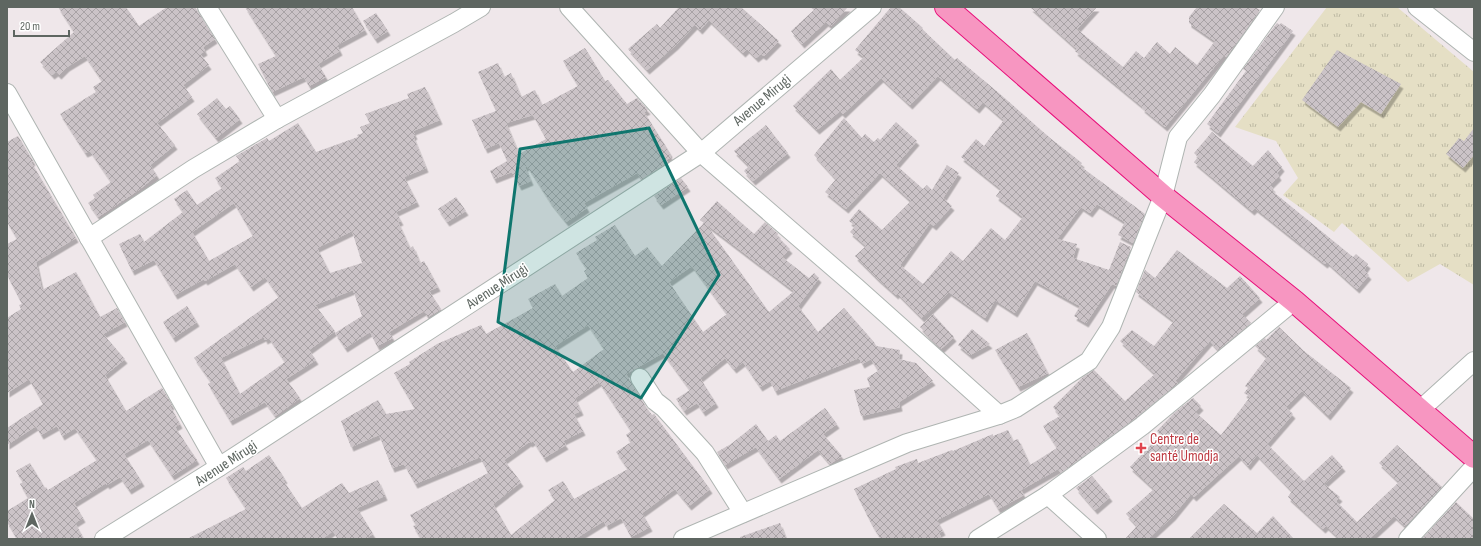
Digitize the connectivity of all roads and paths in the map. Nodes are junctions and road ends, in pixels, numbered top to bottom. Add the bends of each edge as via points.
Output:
1 (207, 7) edge
2 (481, 7) edge
3 (569, 7) edge
4 (872, 7) edge
5 (946, 7) edge
6 (1275, 7) edge
7 (1417, 7) edge
8 (1474, 52) edge
9 (7, 93) edge
10 (276, 118) junction
11 (701, 153) junction
12 (1163, 196) junction
13 (89, 238) junction
14 (1294, 301) junction
15 (1474, 361) edge
16 (640, 378) dead end
17 (1421, 409) junction
18 (1000, 415) junction
19 (1474, 457) edge
20 (1474, 467) edge
21 (220, 468) junction
22 (1048, 495) junction
23 (743, 513) junction
24 (104, 539) edge
25 (683, 539) edge
26 (978, 539) edge
27 (1097, 539) edge
28 (1408, 539) edge

1 - 10 street
2 - 10 street via 454,24
3 - 11 street
4 - 11 street, Avenue Mirugi
5 - 12 highway
6 - 12 street via 1212,95 1178,137
7 - 8 street
9 - 13 street
10 - 13 street
11 - 18 street
11 - 21 street, Avenue Mirugi
12 - 14 highway
12 - 18 street via 1111,327 1092,357 1016,408
13 - 21 street
14 - 17 highway
14 - 22 street via 1142,426
15 - 17 street
16 - 23 street via 655,401 705,453
17 - 19 highway
18 - 23 street via 907,443
20 - 28 street
21 - 24 street, Avenue Mirugi
22 - 26 street
22 - 27 street
23 - 25 street

